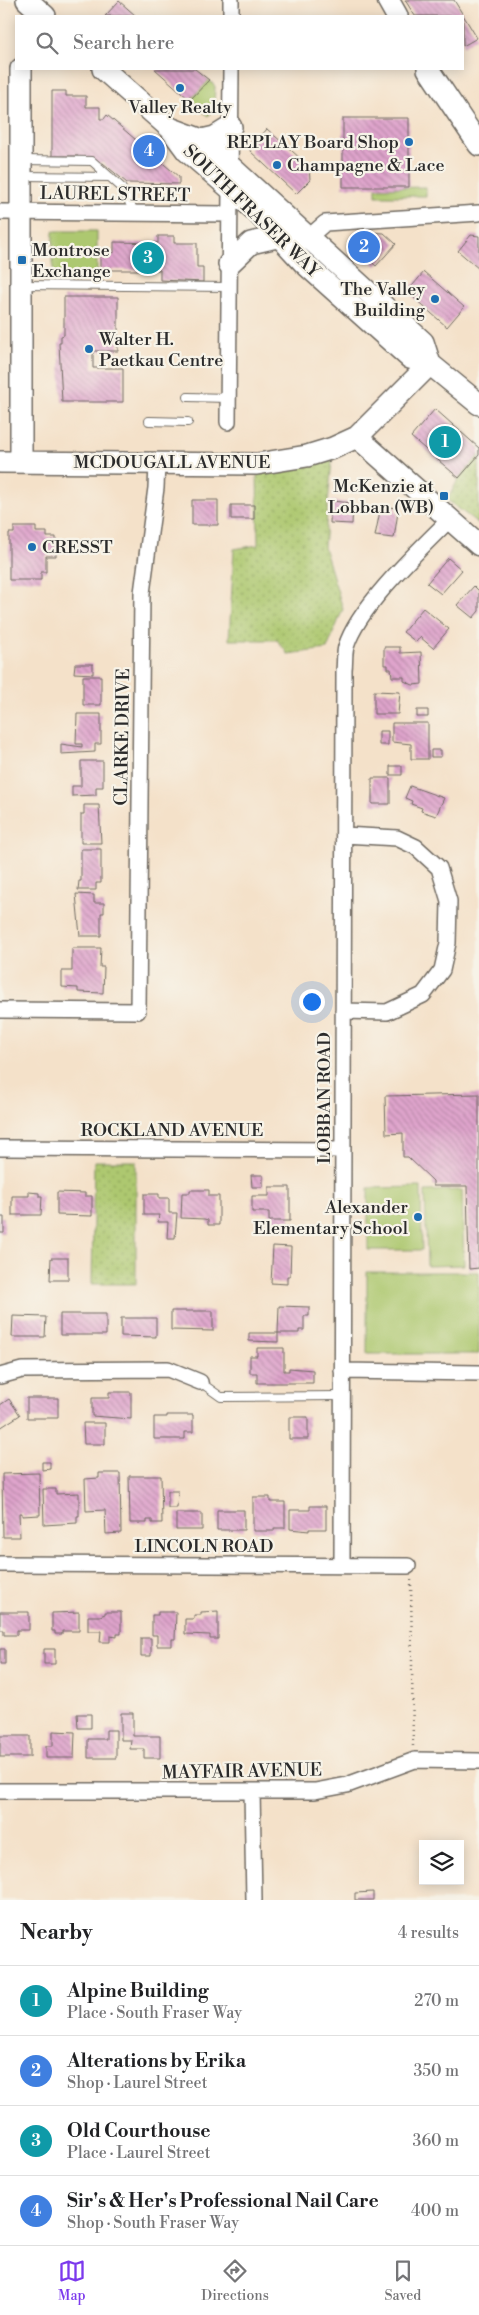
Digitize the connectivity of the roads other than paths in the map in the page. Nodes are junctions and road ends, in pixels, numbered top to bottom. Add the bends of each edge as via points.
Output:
1 (22, 0) edge
2 (28, 0) edge
3 (231, 0) edge
4 (388, 0) edge
5 (21, 15) edge
6 (44, 15) edge
7 (231, 15) edge
8 (396, 15) edge
9 (21, 70) edge
10 (103, 70) edge
11 (231, 70) edge
12 (429, 70) edge
13 (170, 128) junction
14 (230, 128) junction
15 (202, 140) junction
16 (479, 145) edge
17 (230, 166) junction
18 (21, 168) junction
19 (110, 177) junction
20 (230, 189) junction
21 (10, 212) edge
22 (135, 213) junction
23 (479, 213) edge
24 (229, 214) junction
25 (281, 236) junction
26 (309, 237) junction
27 (229, 264) junction
28 (21, 286) junction
29 (229, 287) junction
30 (430, 364) junction
31 (188, 397) dead end
32 (228, 398) junction
33 (479, 404) edge
34 (148, 421) dead end
35 (188, 422) dead end
36 (228, 422) dead end
37 (357, 436) junction
38 (10, 462) edge
39 (157, 464) junction
40 (450, 519) junction
41 (479, 545) edge
42 (344, 835) junction
43 (0, 1010) edge
44 (343, 1011) junction
45 (0, 1148) edge
46 (343, 1150) junction
47 (342, 1371) junction
48 (479, 1373) edge
49 (0, 1376) edge
50 (200, 1382) joint
51 (341, 1396) junction
52 (0, 1564) edge
53 (342, 1565) junction
54 (408, 1566) road end
55 (479, 1761) edge
56 (252, 1790) junction
57 (0, 1791) edge
58 (254, 1900) edge

1 - 5 street
2 - 6 street
3 - 7 street
4 - 8 street
9 - 18 street
10 - 13 street, SOUTH FRASER WAY
11 - 14 street
12 - 16 street
13 - 15 street, SOUTH FRASER WAY
13 - 20 street, SOUTH FRASER WAY via 187,152
14 - 15 street
14 - 17 street
15 - 17 street, SOUTH FRASER WAY
17 - 20 street
17 - 26 street, SOUTH FRASER WAY
18 - 19 lane
18 - 19 lane via 92,161
18 - 21 street
19 - 22 lane via 121,187
20 - 24 street
20 - 25 street, SOUTH FRASER WAY
21 - 22 street, LAUREL STREET
21 - 28 street
22 - 24 street, LAUREL STREET
23 - 26 street via 325,223
24 - 27 street
25 - 27 street via 251,243
25 - 30 street, SOUTH FRASER WAY via 304,263 410,358
26 - 30 street, SOUTH FRASER WAY via 423,342
27 - 29 street
28 - 29 lane
28 - 38 street
29 - 32 street
30 - 33 street, SOUTH FRASER WAY
30 - 37 street, MCDOUGALL AVENUE
31 - 32 lane
32 - 36 street
34 - 35 lane
37 - 39 street, MCDOUGALL AVENUE via 333,448 278,462
37 - 40 street
38 - 39 street, MCDOUGALL AVENUE
39 - 43 street, CLARKE DRIVE via 142,593 138,1011
40 - 41 street
40 - 42 street, LOBBAN ROAD via 374,600 362,615 346,648
42 - 44 street, LOBBAN ROAD
42 - 44 street via 397,838 416,847 438,868 448,901 448,943 442,970 423,995 387,1012
44 - 46 street, LOBBAN ROAD
45 - 46 street, ROCKLAND AVENUE
46 - 47 street, LOBBAN ROAD
47 - 48 street
47 - 51 street, LOBBAN ROAD
49 - 50 street via 22,1370 168,1369
50 - 51 lane via 222,1396
51 - 53 street, LOBBAN ROAD
52 - 53 street, LINCOLN ROAD
53 - 54 street, LINCOLN ROAD
55 - 56 street, MAYFAIR AVENUE via 415,1760 331,1789
56 - 57 street, MAYFAIR AVENUE
56 - 58 street

